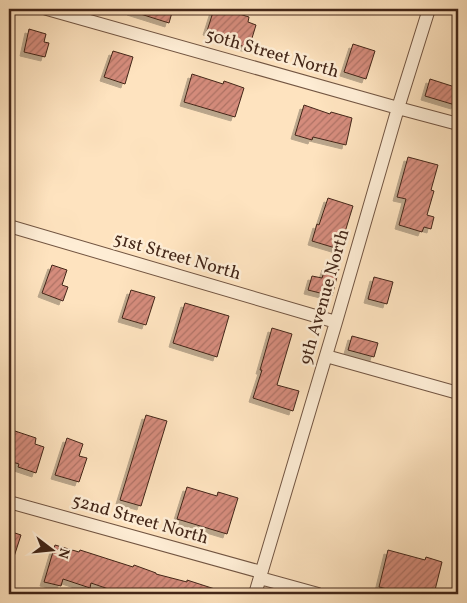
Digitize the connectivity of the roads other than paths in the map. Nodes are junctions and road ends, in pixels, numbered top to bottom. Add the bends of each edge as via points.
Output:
1 (48, 9) edge
2 (429, 9) edge
3 (71, 12) edge
4 (398, 108) junction
5 (458, 124) edge
6 (9, 226) edge
7 (336, 322) junction
8 (326, 356) junction
9 (458, 393) edge
10 (9, 502) edge
11 (261, 575) junction
12 (255, 594) edge
13 (318, 594) edge

1 - 3 street, 50th Street North
2 - 4 street, 9th Avenue North
3 - 4 street, 50th Street North
4 - 5 street, 50th Street North
4 - 7 street, 9th Avenue North
6 - 7 street, 51st Street North
7 - 8 street, 9th Avenue North
8 - 9 street
8 - 11 street, 9th Avenue North
10 - 11 street, 52nd Street North
11 - 12 street, 9th Avenue North
11 - 13 street, 52nd Street North

